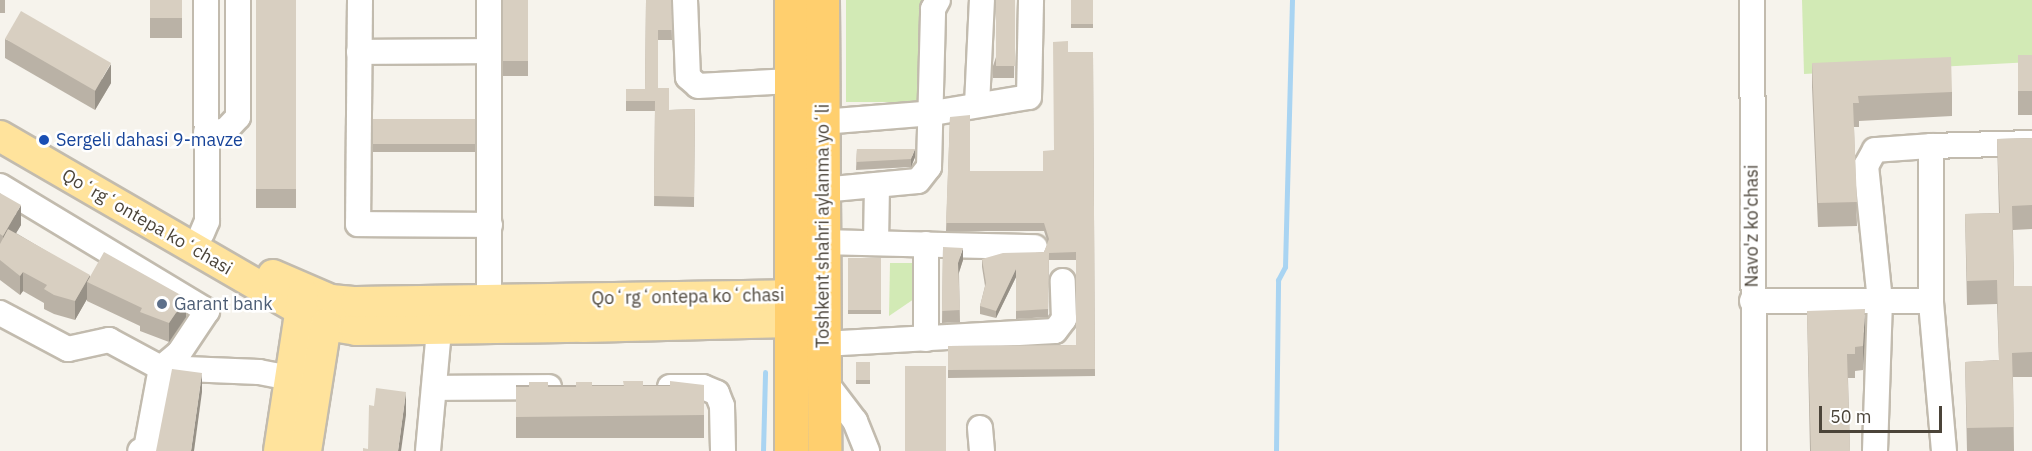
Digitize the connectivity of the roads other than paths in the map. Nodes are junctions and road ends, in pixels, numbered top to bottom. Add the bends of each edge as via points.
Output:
1 (206, 0) edge
2 (238, 0) edge
3 (360, 0) edge
4 (489, 0) edge
5 (685, 0) edge
6 (791, 0) edge
7 (822, 0) edge
8 (938, 0) edge
9 (982, 0) edge
10 (1031, 0) edge
11 (1752, 0) edge
12 (489, 51) junction
13 (359, 52) junction
14 (791, 81) junction
15 (977, 105) junction
16 (933, 113) junction
17 (0, 114) edge
18 (822, 123) junction
19 (206, 132) junction
20 (0, 136) edge
21 (2032, 143) edge
22 (1931, 146) junction
23 (878, 185) junction
24 (0, 186) edge
25 (822, 190) junction
26 (490, 225) junction
27 (202, 233) junction
28 (823, 242) junction
29 (876, 243) junction
30 (926, 244) junction
31 (1035, 247) dead end
32 (1063, 281) dead end
33 (489, 300) junction
34 (1931, 300) junction
35 (301, 301) junction
36 (1752, 301) junction
37 (1880, 301) junction
38 (791, 308) junction
39 (823, 308) junction
40 (0, 313) edge
41 (326, 324) junction
42 (439, 330) junction
43 (926, 339) junction
44 (823, 344) junction
45 (161, 368) junction
46 (291, 378) junction
47 (823, 379) junction
48 (574, 387) edge
49 (645, 387) edge
50 (434, 388) junction
51 (140, 451) edge
52 (279, 451) edge
53 (306, 451) edge
54 (428, 451) edge
55 (723, 451) edge
56 (791, 451) edge
57 (824, 451) edge
58 (867, 451) edge
59 (1754, 451) edge
60 (1875, 451) edge
61 (1944, 451) edge

1 - 19 street
2 - 19 street via 238,117 225,131
3 - 13 street
4 - 12 street
5 - 14 street via 688,77 698,86
6 - 14 highway, Toshkent shahri aylanma yoʻli
7 - 18 highway, Toshkent shahri aylanma yoʻli
8 - 16 street via 933,9
9 - 15 street
10 - 15 street via 1029,97
11 - 36 street, Navo'z ko'chasi
12 - 13 street
12 - 26 street
13 - 26 street via 358,224
14 - 38 highway, Toshkent shahri aylanma yoʻli
15 - 16 street
16 - 18 street
16 - 23 street via 929,167 924,174 918,181
17 - 27 main road, Qoʻrgʻontepa koʻchasi
18 - 25 highway, Toshkent shahri aylanma yoʻli
19 - 27 street via 207,221
20 - 35 main road, Qoʻrgʻontepa koʻchasi
21 - 22 street
22 - 34 street
22 - 37 street via 1875,150 1866,166
23 - 25 street
23 - 29 street
24 - 45 street via 207,311 179,353
25 - 28 highway, Toshkent shahri aylanma yoʻli
26 - 33 street
27 - 35 main road, Qoʻrgʻontepa koʻchasi
28 - 29 street
28 - 39 highway, Toshkent shahri aylanma yoʻli
29 - 30 street
30 - 31 street
30 - 43 street
32 - 43 street via 1064,319 1055,331
33 - 35 main road, Qoʻrgʻontepa koʻchasi
33 - 38 main road, Qoʻrgʻontepa koʻchasi
34 - 37 street
34 - 61 street
35 - 41 main road, Qoʻrgʻontepa koʻchasi
35 - 46 main road
36 - 37 street
36 - 59 street, Navo'z ko'chasi
37 - 60 street
38 - 39 main road, Qoʻrgʻontepa koʻchasi
38 - 42 main road, Qoʻrgʻontepa koʻchasi
38 - 56 highway, Toshkent shahri aylanma yoʻli
39 - 44 highway, Toshkent shahri aylanma yoʻli
40 - 45 street via 68,349 109,340
41 - 42 main road, Qoʻrgʻontepa koʻchasi via 356,330
41 - 53 main road
42 - 50 street
43 - 44 street
44 - 47 highway, Toshkent shahri aylanma yoʻli
45 - 46 street via 259,372
45 - 51 street via 146,449
46 - 52 main road
47 - 57 highway, Toshkent shahri aylanma yoʻli
47 - 58 street via 855,421
48 - 50 street
49 - 55 street via 703,387 717,393 722,406
50 - 54 street

